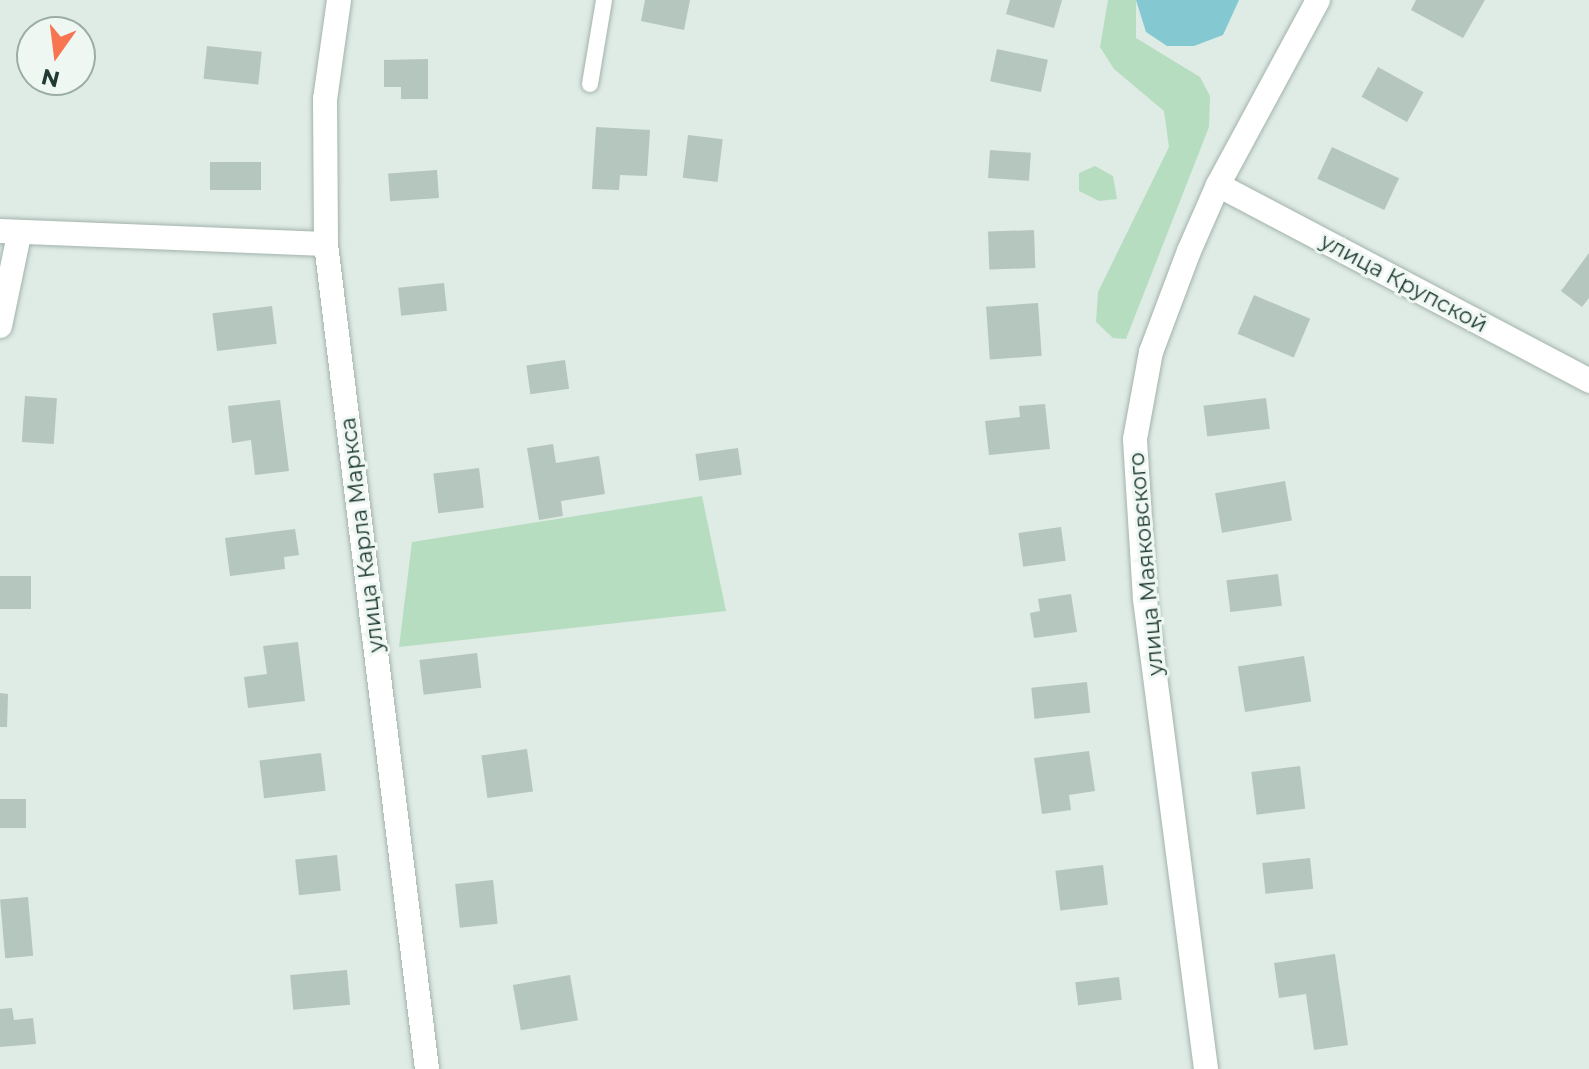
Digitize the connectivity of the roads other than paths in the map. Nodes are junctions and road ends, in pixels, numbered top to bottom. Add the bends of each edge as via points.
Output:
1 (339, 0) edge
2 (604, 0) edge
3 (1318, 0) edge
4 (590, 84) dead end
5 (1218, 185) junction
6 (9, 233) edge
7 (326, 244) junction
8 (0, 326) edge
9 (1589, 381) edge
10 (427, 1069) edge
11 (1206, 1069) edge

1 - 7 street, улица Карла Маркса via 325,99
2 - 4 lane
3 - 5 street, улица Маяковского
5 - 9 street, улица Крупской
5 - 11 street, улица Маяковского via 1151,352 1135,439 1145,599
6 - 7 street
6 - 8 street
7 - 10 street, улица Карла Маркса

